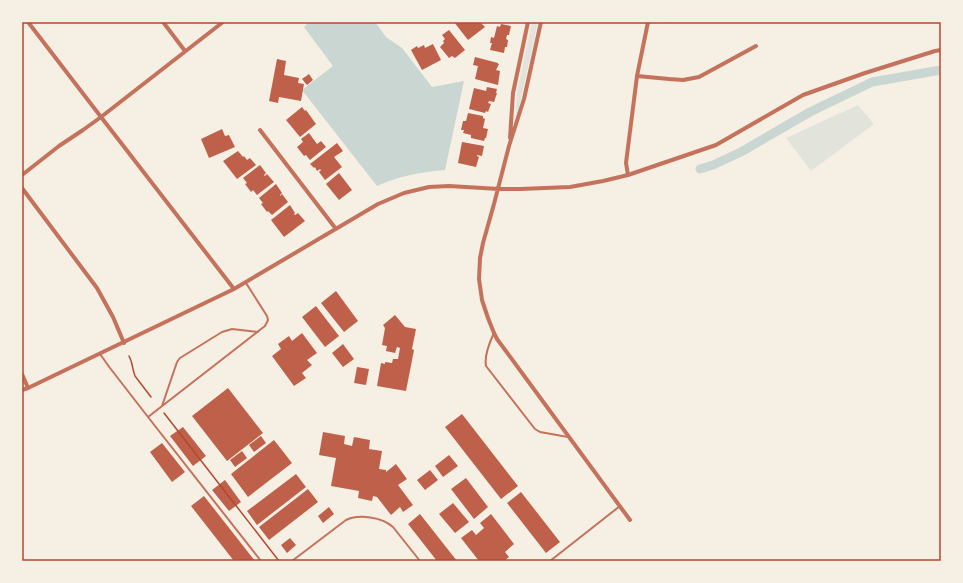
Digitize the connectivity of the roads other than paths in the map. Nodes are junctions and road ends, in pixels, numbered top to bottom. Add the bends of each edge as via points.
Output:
1 (28, 22) edge
2 (163, 22) edge
3 (223, 22) edge
4 (528, 22) edge
5 (541, 22) edge
6 (648, 22) edge
7 (756, 46) dead end
8 (941, 50) edge
9 (185, 51) junction
10 (637, 76) junction
11 (101, 117) junction
12 (260, 130) dead end
13 (509, 146) junction
14 (22, 174) edge
15 (628, 174) junction
16 (22, 188) edge
17 (498, 189) junction
18 (336, 229) junction
19 (246, 283) junction
20 (234, 289) junction
21 (258, 332) junction
22 (494, 333) junction
23 (124, 343) junction
24 (100, 354) junction
25 (22, 374) edge
26 (28, 388) junction
27 (22, 390) edge
28 (162, 407) junction
29 (148, 417) junction
30 (568, 437) junction
31 (620, 506) junction
32 (630, 520) dead end
33 (261, 561) edge
34 (292, 561) edge
35 (420, 561) edge
36 (550, 561) edge

1 - 11 street
2 - 9 street
3 - 9 street
4 - 13 street via 513,93
5 - 13 street via 524,99
6 - 10 street
7 - 10 street via 699,77 683,80
8 - 15 street via 803,95 716,145
9 - 11 street
10 - 15 street via 626,163
11 - 14 street
11 - 20 street
12 - 18 street
13 - 17 street
15 - 17 street via 570,187
16 - 23 street via 97,288
17 - 18 street via 449,186 429,187 404,193 378,204
17 - 22 street via 483,243 479,269 484,309
18 - 19 street
19 - 20 street
19 - 21 lane via 268,320
20 - 23 street
21 - 28 lane
21 - 28 lane via 229,329 180,358
22 - 30 street
22 - 30 lane via 485,360 486,366 536,429
23 - 24 street
24 - 26 street
24 - 29 lane
25 - 26 street
26 - 27 street
28 - 29 lane
29 - 33 lane
30 - 31 street
31 - 32 street
31 - 36 lane
34 - 35 lane via 346,520 361,516 385,521 393,526

